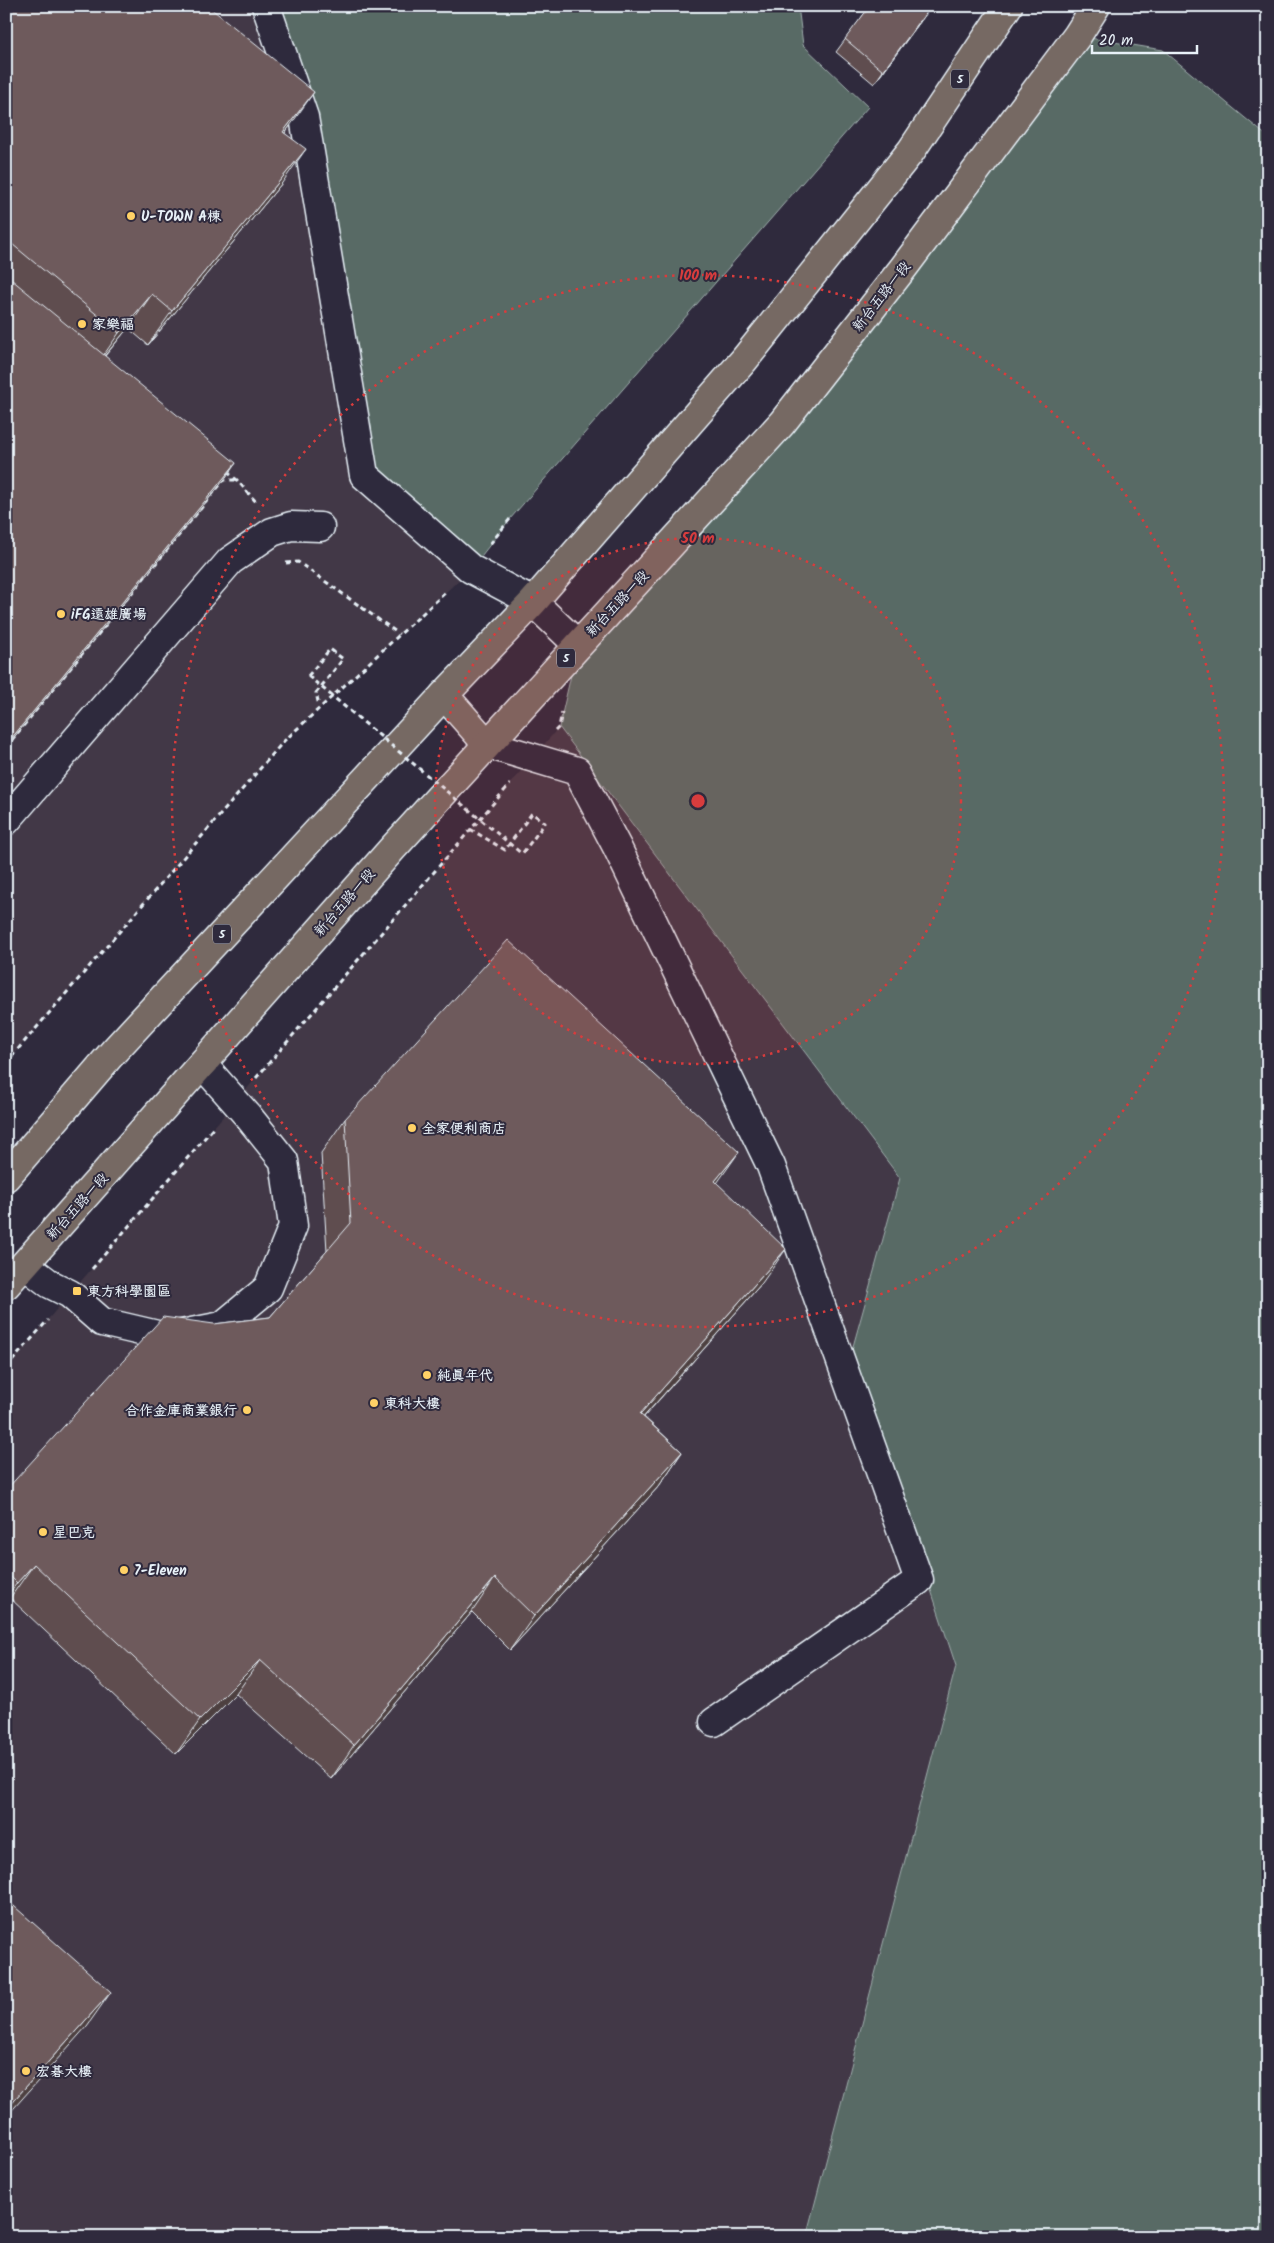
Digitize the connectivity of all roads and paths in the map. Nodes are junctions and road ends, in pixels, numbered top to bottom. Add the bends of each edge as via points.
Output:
1 (259, 6) edge
2 (266, 6) edge
3 (1008, 6) edge
4 (1096, 6) edge
5 (222, 468) edge
6 (237, 480) junction
7 (510, 519) dead end
8 (320, 527) dead end
9 (272, 532) junction
10 (279, 564) dead end
11 (471, 569) junction
12 (533, 602) junction
13 (399, 634) junction
14 (578, 645) junction
15 (444, 694) junction
16 (319, 707) junction
17 (563, 709) dead end
18 (488, 744) junction
19 (6, 747) edge
20 (532, 757) junction
21 (6, 821) edge
22 (470, 829) junction
23 (6, 1063) edge
24 (203, 1065) junction
25 (236, 1102) junction
26 (6, 1177) edge
27 (24, 1265) junction
28 (6, 1286) edge
29 (70, 1294) junction
30 (6, 1368) edge
31 (714, 1722) dead end

1 - 11 street via 298,125 353,488 439,562
2 - 11 street via 304,117 364,475
3 - 12 main road, 5 via 911,151 744,360
4 - 14 main road, 新台五路一段 / 5 via 904,267 782,423
5 - 6 path
6 - 9 path via 258,504
6 - 19 path via 224,480
7 - 11 path
8 - 9 street via 291,526
9 - 21 street via 230,561
10 - 13 path via 298,562
11 - 12 street
11 - 13 path
12 - 14 street
12 - 15 main road, 5
13 - 16 path
14 - 18 main road, 新台五路一段 / 5
15 - 18 main road
15 - 26 main road, 5 via 114,1051
16 - 22 path, bridge via 316,693 343,659 330,649 308,676 522,854 545,823 532,813 505,850
16 - 23 path via 284,741
17 - 20 path via 559,727
18 - 20 street
18 - 24 main road, 新台五路一段 / 5 via 337,909
20 - 22 path
20 - 31 street via 577,771 617,846 771,1166 919,1580
22 - 25 path
24 - 25 street
24 - 27 main road, 新台五路一段 / 5
25 - 29 path
25 - 29 street via 284,1161 292,1226 268,1288 222,1326 166,1337 102,1322
27 - 28 main road, 新台五路一段 / 5
27 - 29 street
29 - 30 path

